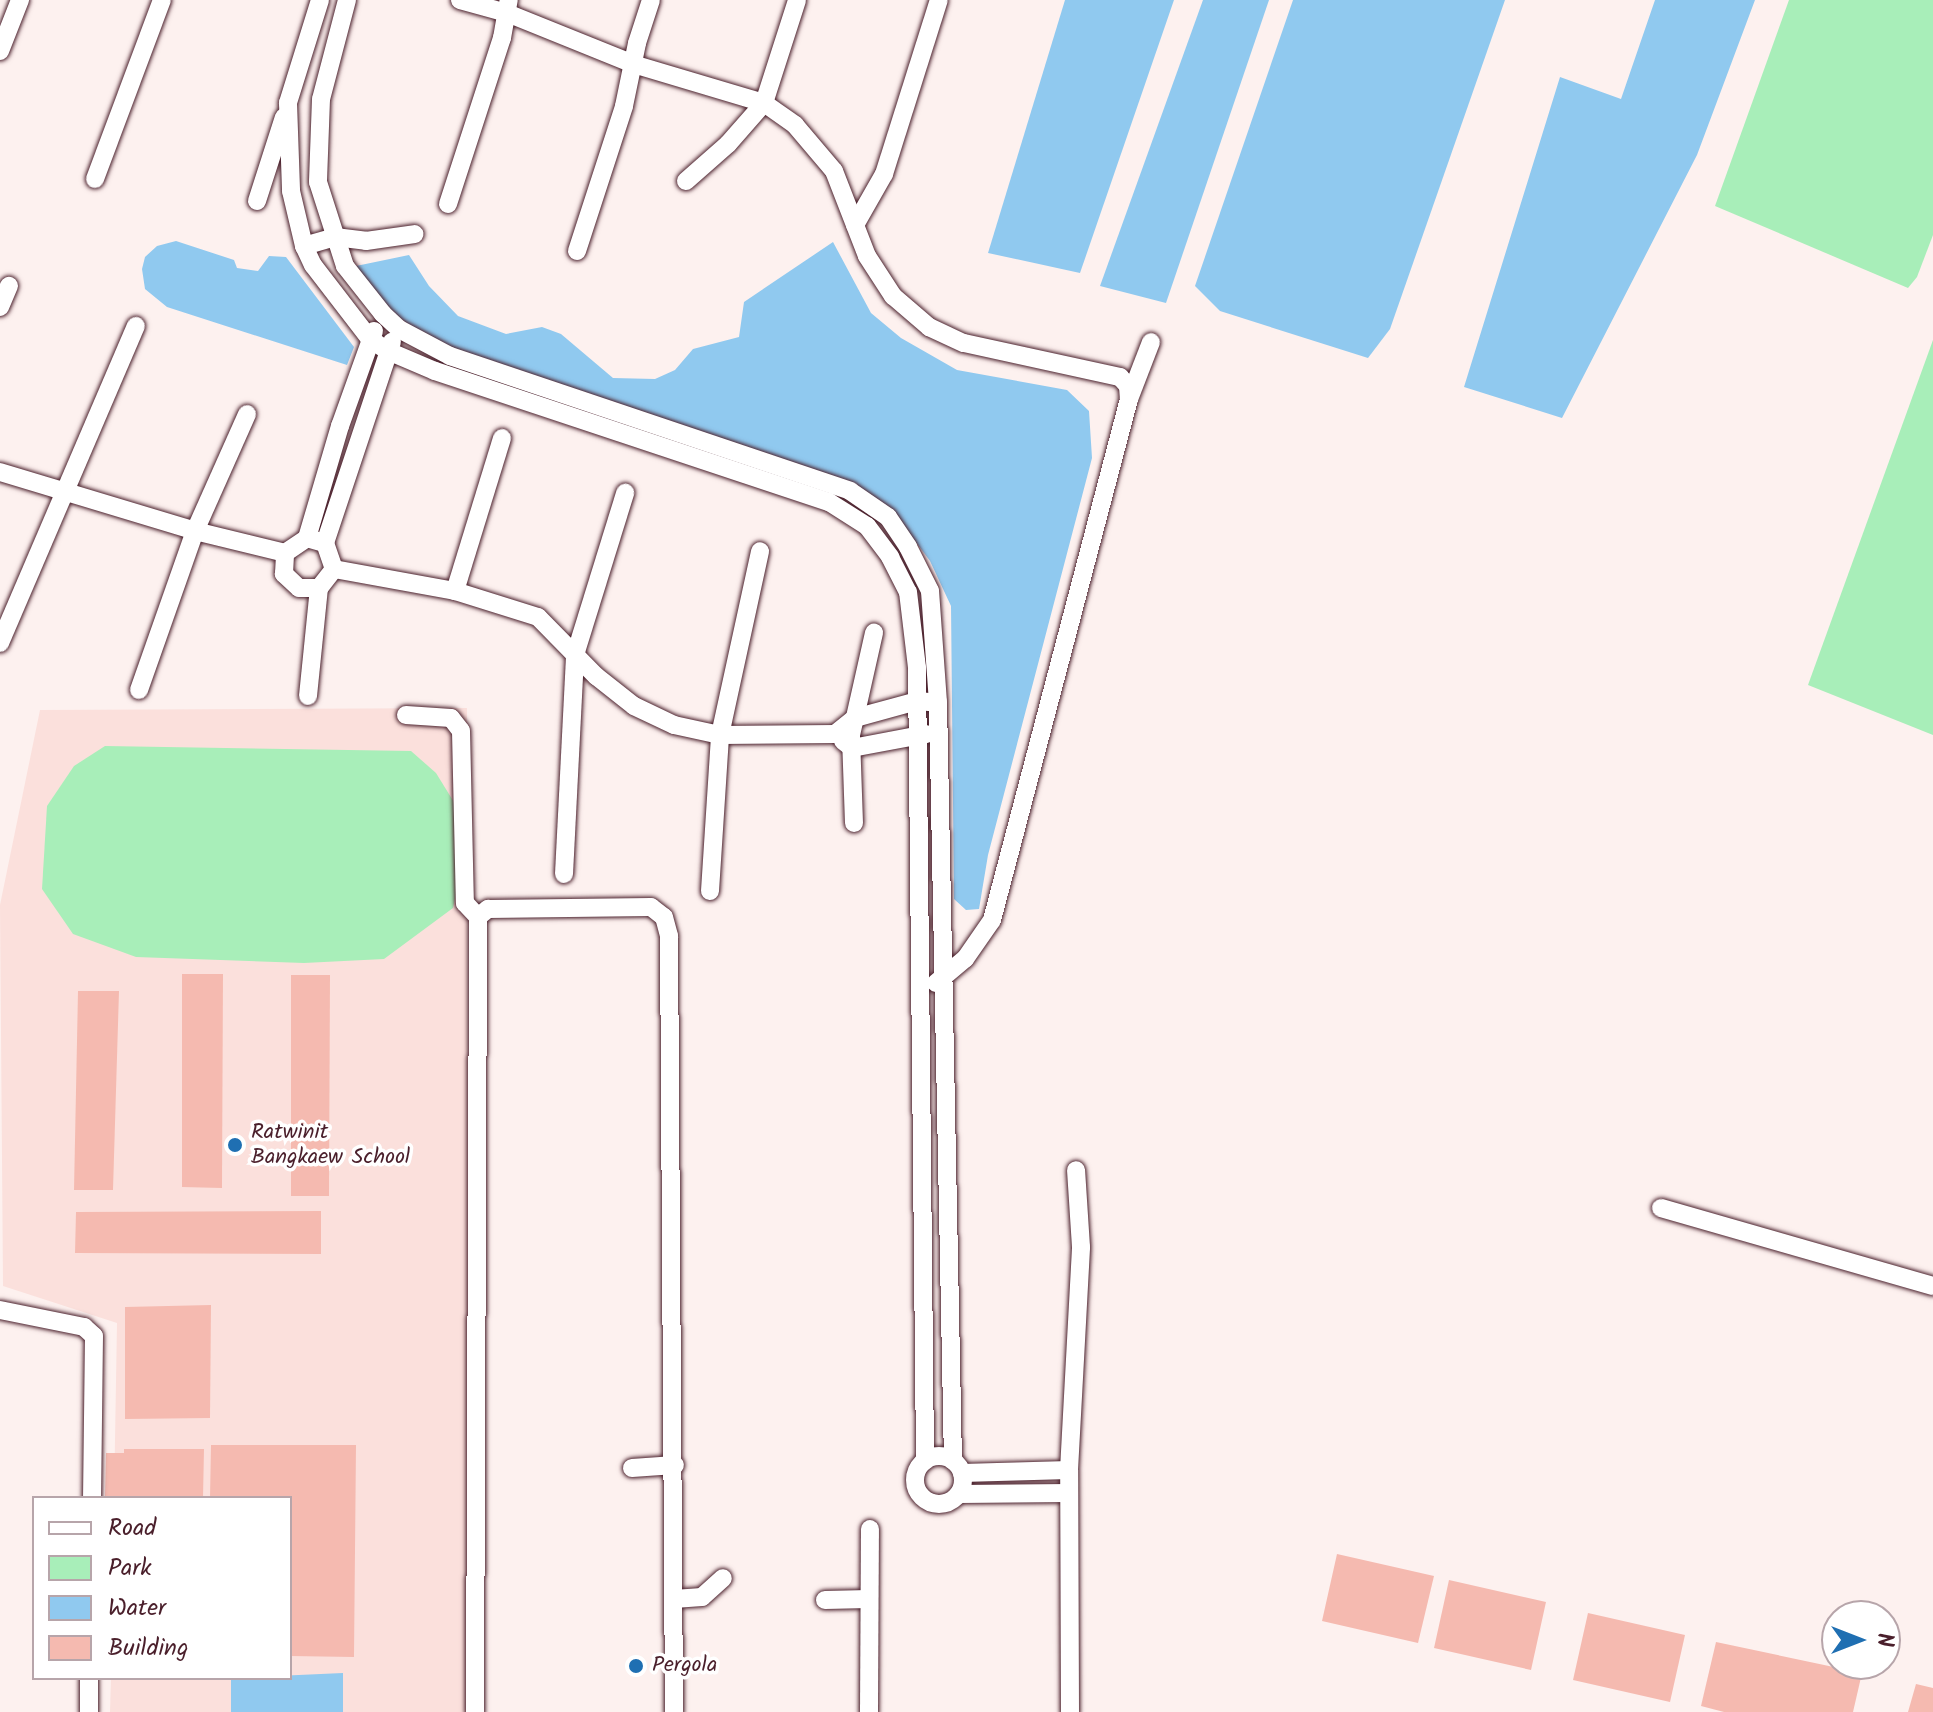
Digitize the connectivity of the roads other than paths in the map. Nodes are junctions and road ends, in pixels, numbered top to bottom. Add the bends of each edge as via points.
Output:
1 (20, 0) edge
2 (162, 0) edge
3 (320, 0) edge
4 (347, 0) edge
5 (460, 0) edge
6 (651, 0) edge
7 (797, 0) edge
8 (939, 0) edge
9 (508, 7) edge
10 (0, 51) edge
11 (633, 64) junction
12 (288, 103) junction
13 (764, 103) junction
14 (95, 179) dead end
15 (686, 181) dead end
16 (318, 182) junction
17 (291, 191) junction
18 (257, 201) dead end
19 (448, 204) dead end
20 (855, 225) junction
21 (415, 234) dead end
22 (335, 237) junction
23 (304, 246) junction
24 (577, 251) dead end
25 (9, 286) dead end
26 (0, 307) edge
27 (383, 314) junction
28 (136, 326) dead end
29 (399, 329) junction
30 (370, 339) junction
31 (1151, 342) dead end
32 (388, 351) junction
33 (1129, 399) junction
34 (247, 414) dead end
35 (502, 438) dead end
36 (668, 439) junction
37 (0, 472) edge
38 (66, 491) junction
39 (625, 493) dead end
40 (195, 531) junction
41 (316, 540) junction
42 (760, 551) dead end
43 (285, 553) junction
44 (334, 569) junction
45 (319, 588) junction
46 (455, 591) junction
47 (874, 633) dead end
48 (0, 643) edge
49 (575, 655) junction
50 (917, 668) junction
51 (937, 668) junction
52 (139, 690) dead end
53 (308, 696) dead end
54 (917, 701) junction
55 (938, 702) junction
56 (406, 715) dead end
57 (855, 718) junction
58 (938, 733) junction
59 (835, 734) junction
60 (917, 734) junction
61 (720, 735) junction
62 (852, 748) junction
63 (854, 823) dead end
64 (564, 874) dead end
65 (710, 891) dead end
66 (478, 917) junction
67 (941, 975) junction
68 (919, 1006) junction
69 (1076, 1170) dead end
70 (1661, 1208) dead end
71 (1933, 1286) edge
72 (0, 1310) edge
73 (925, 1461) junction
74 (675, 1465) junction
75 (957, 1467) junction
76 (632, 1468) dead end
77 (1069, 1470) junction
78 (1069, 1493) junction
79 (959, 1494) junction
80 (92, 1496) edge
81 (870, 1529) dead end
82 (723, 1578) dead end
83 (674, 1599) junction
84 (869, 1599) junction
85 (825, 1600) dead end
86 (89, 1680) edge
87 (89, 1712) edge
88 (475, 1712) edge
89 (674, 1712) edge
90 (869, 1712) edge
91 (1070, 1712) edge

1 - 10 street
2 - 14 street
3 - 12 street
4 - 16 street via 321,99
5 - 9 street
6 - 11 street
7 - 13 street
8 - 20 street via 884,174
9 - 11 street
9 - 19 street
11 - 13 street
11 - 24 street
12 - 17 street
12 - 18 street
13 - 15 street
13 - 20 street via 795,125 834,171
16 - 17 street
16 - 22 street
17 - 23 street
20 - 33 street via 867,256 893,296 929,327 964,343 1120,377
21 - 22 street via 366,241
22 - 23 street
22 - 27 street via 345,266
23 - 30 street
25 - 26 street
27 - 29 street
27 - 30 street
28 - 38 street
29 - 32 street
29 - 36 street via 450,356
30 - 32 street
30 - 41 street
31 - 33 street
32 - 36 street via 435,371
32 - 41 street
33 - 67 street via 992,920 965,959
34 - 40 street
35 - 46 street
36 - 50 street via 829,502 867,526 908,592
36 - 51 street via 850,491 888,517 930,591
37 - 38 street
38 - 40 street
38 - 48 street
39 - 49 street
40 - 43 street
40 - 52 street
41 - 43 street
41 - 44 street
42 - 61 street
43 - 45 street via 284,574 299,588
44 - 45 street
44 - 46 street
45 - 53 street
46 - 49 street via 538,617
47 - 57 street
49 - 61 street via 634,706 674,725
49 - 64 street
50 - 51 street
50 - 54 street
51 - 55 street
54 - 55 street
54 - 57 street
54 - 60 street
55 - 58 street
56 - 66 street via 451,718 461,731 465,903
57 - 59 street
57 - 62 street
58 - 60 street
58 - 67 street
59 - 61 street
59 - 62 street
60 - 62 street
60 - 68 street
61 - 65 street
62 - 63 street
66 - 74 street via 488,909 651,907 664,917 669,936
66 - 88 street
67 - 68 street
67 - 75 street
68 - 73 street
69 - 77 street via 1081,1247
70 - 71 street
72 - 80 street via 84,1327 94,1336
73 - 75 street via 939,1456
73 - 79 street via 915,1476 926,1501 944,1504
74 - 76 street
74 - 83 street
75 - 77 street
75 - 79 street
77 - 78 street
78 - 79 street
78 - 91 street
81 - 84 street
82 - 83 street via 702,1597
83 - 89 street
84 - 85 street
84 - 90 street
86 - 87 street

